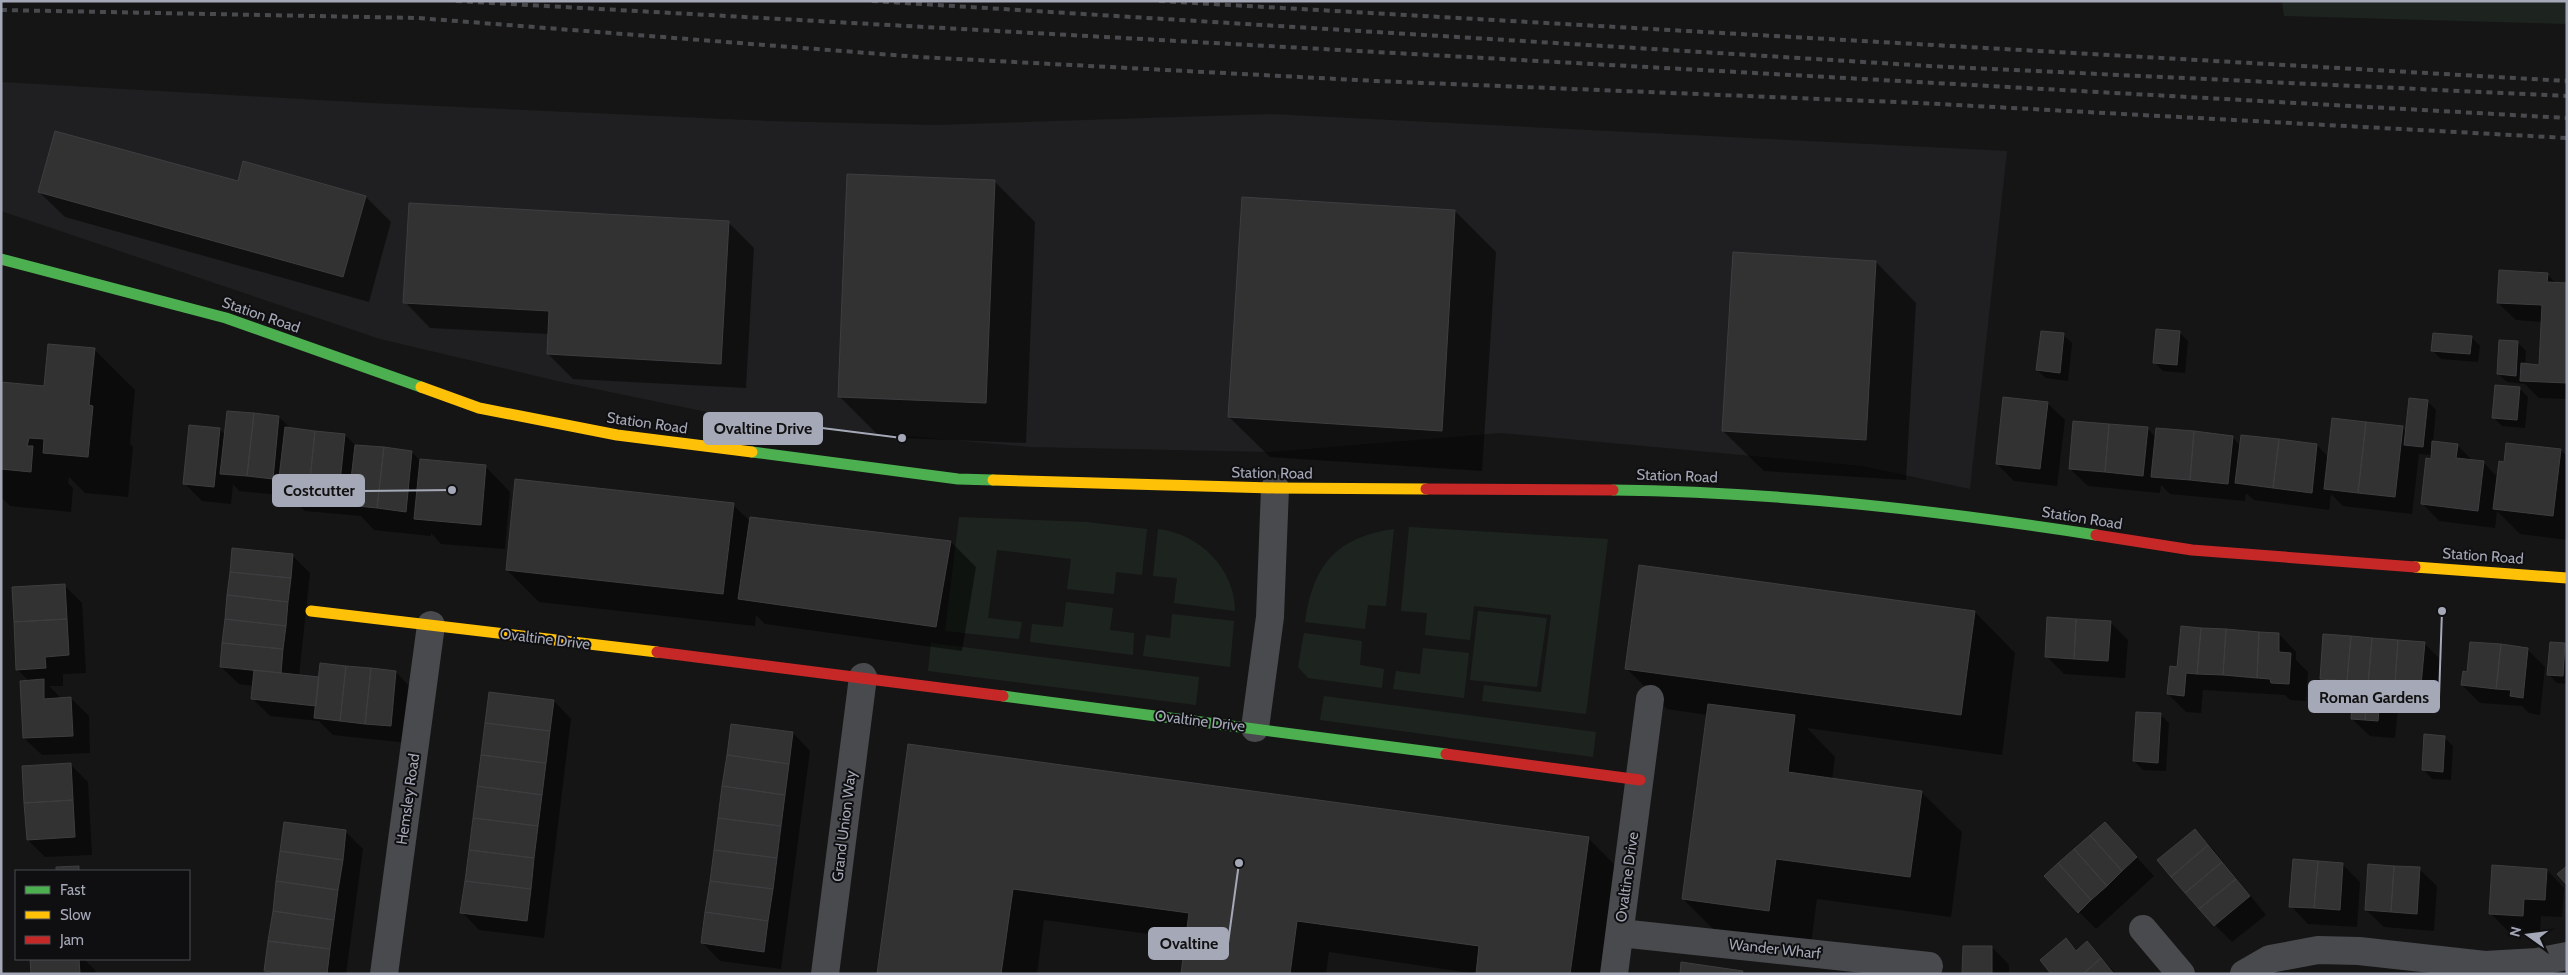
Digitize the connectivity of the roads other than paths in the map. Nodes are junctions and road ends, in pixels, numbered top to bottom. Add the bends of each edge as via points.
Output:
1 (1, 259) edge
2 (1275, 488) junction
3 (2567, 578) edge
4 (312, 611) dead end
5 (431, 624) junction
6 (864, 678) junction
7 (1650, 699) dead end
8 (1256, 728) junction
9 (1640, 780) junction
10 (2143, 929) dead end
11 (1620, 933) junction
12 (2567, 956) edge
13 (1930, 966) dead end
14 (2485, 970) edge
15 (384, 974) edge
16 (825, 974) edge
17 (1614, 974) edge
18 (2181, 974) edge
19 (2244, 974) edge

1 - 2 street, Station Road via 226,318 479,408 617,436 958,479
2 - 3 street, Station Road via 1710,491 1944,513 2192,550
2 - 8 street, Ovaltine Drive via 1270,617
4 - 5 street, Ovaltine Drive
5 - 6 street, Ovaltine Drive
5 - 15 street, Hemsley Road
6 - 8 street, Ovaltine Drive
6 - 16 street, Grand Union Way
7 - 9 street, Ovaltine Drive
8 - 9 street, Ovaltine Drive
9 - 11 street, Ovaltine Drive
10 - 18 street
11 - 13 street, Wander Wharf
11 - 17 street, Ovaltine Drive
12 - 14 street
14 - 19 street via 2359,950 2318,950 2270,959

